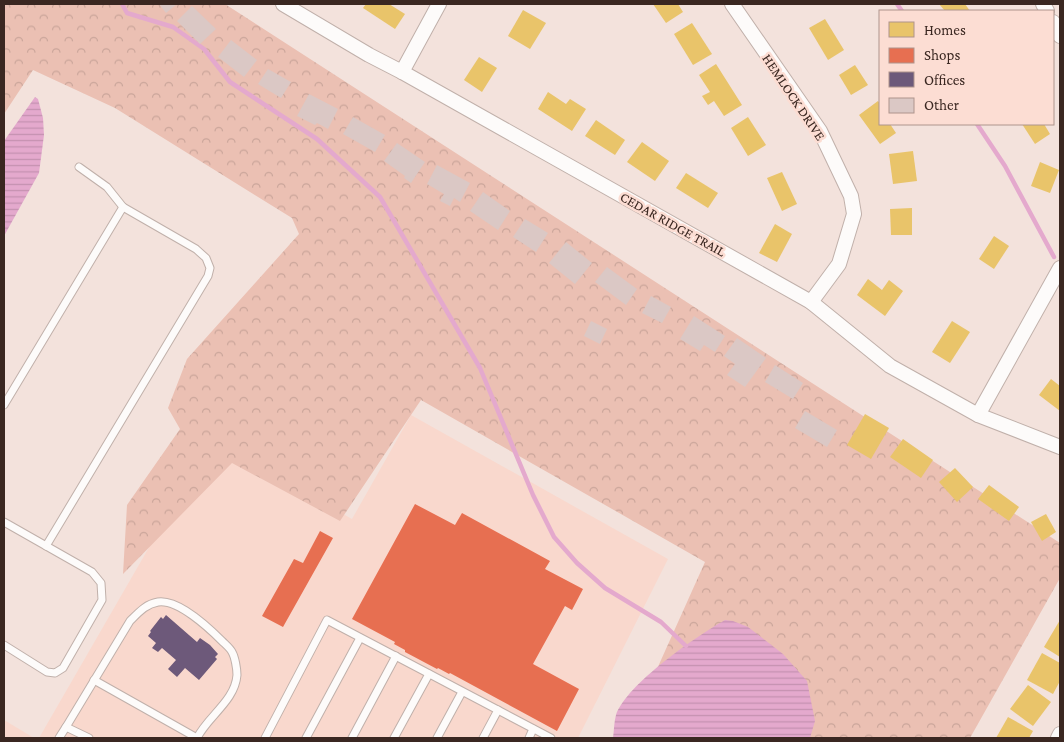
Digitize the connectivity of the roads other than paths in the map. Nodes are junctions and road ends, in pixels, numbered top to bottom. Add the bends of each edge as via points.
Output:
1 (282, 4) edge
2 (439, 4) edge
3 (732, 4) edge
4 (1054, 24) edge
5 (1060, 36) edge
6 (402, 72) junction
7 (79, 167) dead end
8 (123, 206) junction
9 (1060, 268) edge
10 (811, 302) junction
11 (4, 405) edge
12 (978, 415) junction
13 (1060, 447) edge
14 (4, 522) edge
15 (46, 546) junction
16 (360, 638) junction
17 (4, 646) edge
18 (396, 656) junction
19 (429, 674) junction
20 (94, 680) junction
21 (462, 692) junction
22 (498, 710) junction
23 (66, 727) junction
24 (534, 729) junction
25 (1060, 734) edge
26 (59, 738) edge
27 (89, 738) edge
28 (197, 738) edge
29 (265, 738) edge
30 (306, 738) edge
31 (352, 738) edge
32 (394, 738) edge
33 (437, 738) edge
34 (483, 738) edge
35 (528, 738) edge
36 (551, 738) edge
37 (1058, 738) edge

1 - 6 street, CEDAR RIDGE TRAIL
2 - 6 street
3 - 10 street, HEMLOCK DRIVE via 820,131 851,196 854,214 839,264
4 - 5 street
6 - 10 street, CEDAR RIDGE TRAIL
7 - 8 lane via 106,186
8 - 11 lane
8 - 15 lane via 196,249 206,258 210,268
9 - 12 street
10 - 12 street, CEDAR RIDGE TRAIL via 890,366
12 - 13 street, CEDAR RIDGE TRAIL
14 - 15 lane
15 - 17 lane via 92,572 101,583 102,600 63,668 55,673 47,672
16 - 18 lane
16 - 29 lane via 327,620
16 - 30 lane
18 - 19 lane
18 - 31 lane
19 - 21 lane
19 - 32 lane
20 - 23 lane
20 - 28 lane
20 - 28 lane via 130,621 144,606 160,602 180,607 206,626 232,652 237,674 226,701
21 - 22 lane
21 - 33 lane
22 - 24 lane
22 - 34 lane
23 - 26 lane
23 - 27 lane
24 - 35 lane
24 - 36 lane
25 - 37 street

